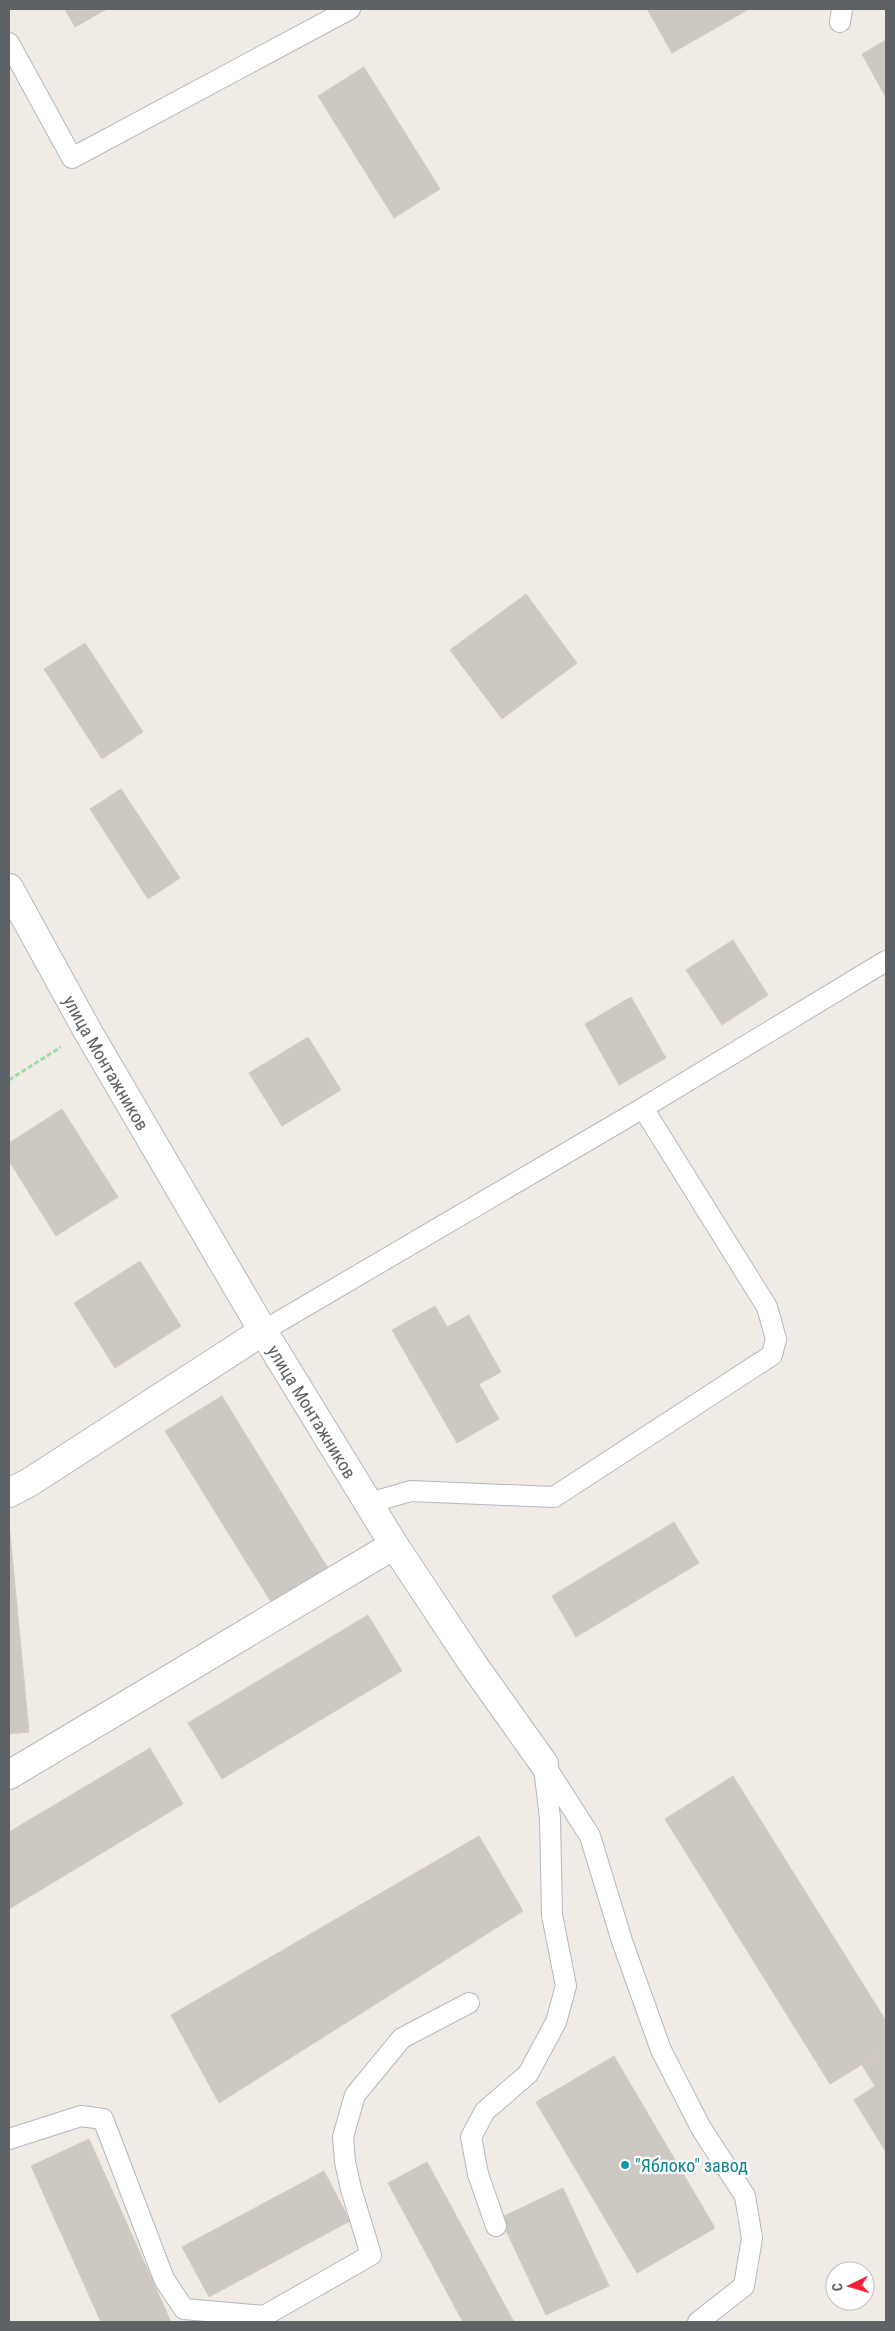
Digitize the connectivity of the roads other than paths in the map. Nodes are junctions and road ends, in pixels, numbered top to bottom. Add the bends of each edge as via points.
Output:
1 (350, 9) edge
2 (9, 43) edge
3 (9, 888) edge
4 (886, 961) edge
5 (643, 1108) junction
6 (263, 1330) junction
7 (9, 1493) edge
8 (369, 1503) junction
9 (394, 1545) junction
10 (544, 1764) junction
11 (9, 1775) edge
12 (469, 2003) dead end
13 (9, 2139) edge
14 (496, 2226) dead end
15 (698, 2322) edge

1 - 2 lane via 72,158
3 - 6 street, улица Монтажников via 86,1030
4 - 5 lane
5 - 6 lane
5 - 8 lane via 767,1307 776,1339 772,1354 554,1497 411,1491
6 - 7 street
6 - 8 street, улица Монтажников
8 - 9 street, улица Монтажников
9 - 10 street, улица Монтажников
9 - 11 street
10 - 14 lane via 550,1818 552,1915 566,1986 556,2022 528,2074 485,2111 471,2137 478,2174
10 - 15 lane via 590,1836 622,1941 661,2050 701,2128 745,2196 752,2238 744,2286
12 - 13 lane via 402,2038 354,2095 343,2137 345,2162 371,2255 264,2316 184,2309 164,2279 103,2119 81,2116

